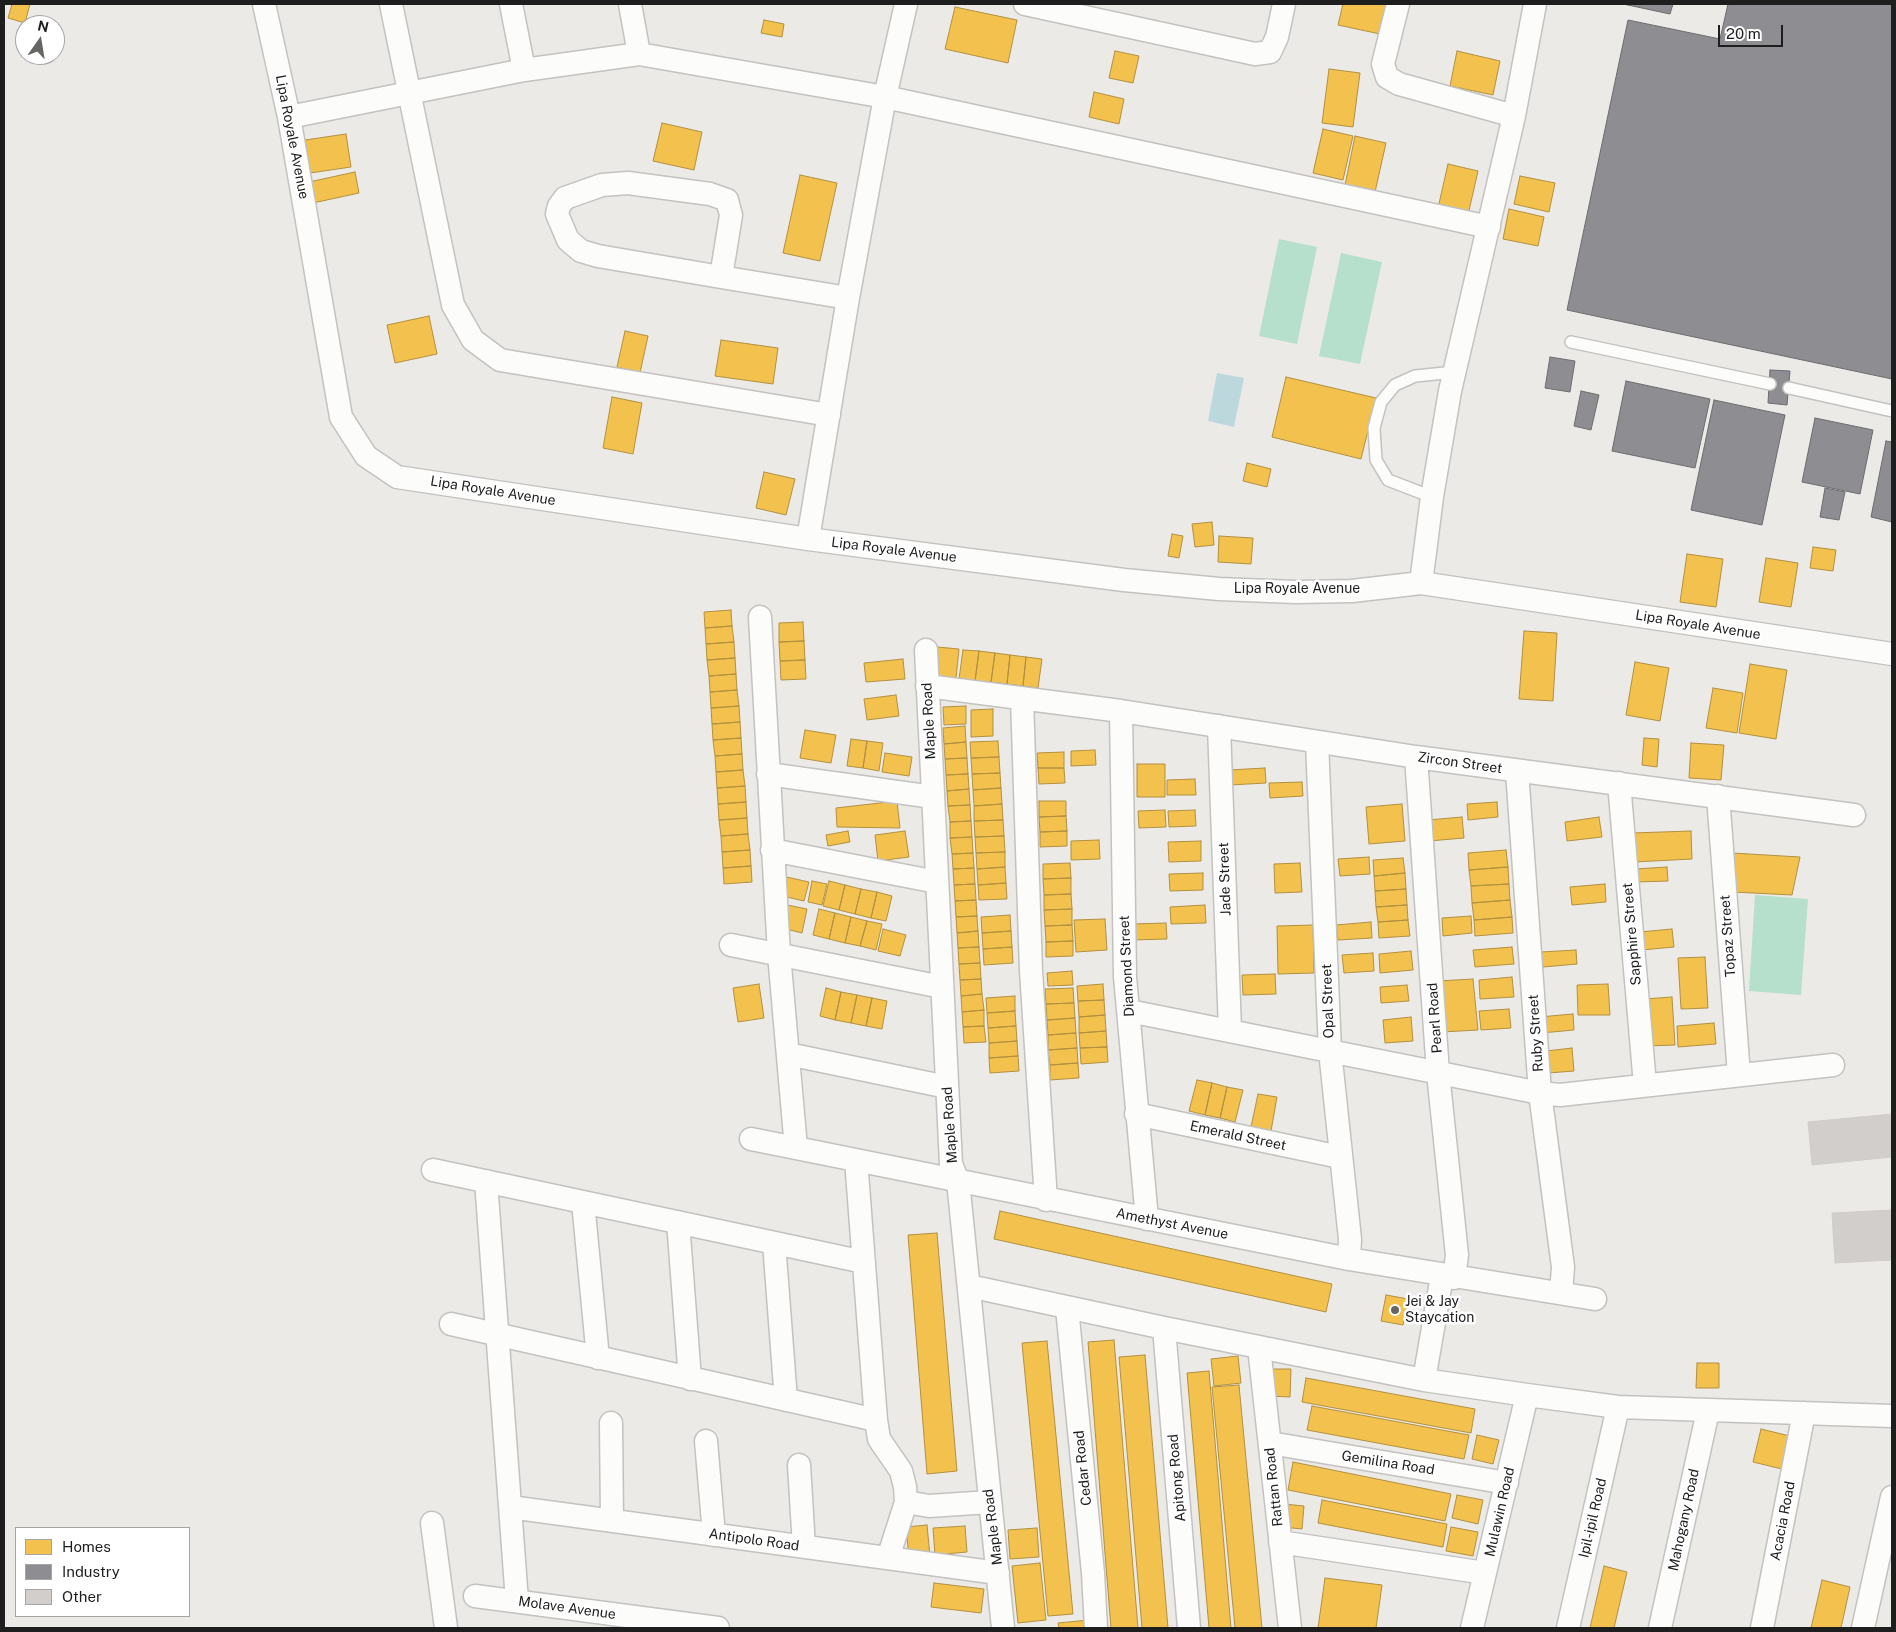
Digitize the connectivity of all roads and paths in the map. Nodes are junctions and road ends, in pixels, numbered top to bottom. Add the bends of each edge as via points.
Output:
1 (264, 4) edge
2 (391, 4) edge
3 (511, 4) edge
4 (630, 4) edge
5 (906, 4) edge
6 (1025, 4) edge
7 (1284, 4) edge
8 (1398, 4) edge
9 (1535, 4) edge
10 (639, 54) junction
11 (524, 70) junction
12 (408, 94) junction
13 (885, 97) junction
14 (1514, 116) junction
15 (289, 117) junction
16 (1489, 227) junction
17 (721, 278) junction
18 (848, 298) junction
19 (1571, 342) dead end
20 (1454, 372) junction
21 (1770, 384) dead end
22 (1789, 388) dead end
23 (1892, 411) edge
24 (829, 415) junction
25 (1432, 497) junction
26 (808, 539) junction
27 (1421, 583) junction
28 (760, 617) dead end
29 (926, 650) dead end
30 (1892, 654) edge
31 (927, 686) junction
32 (1022, 698) junction
33 (1120, 711) junction
34 (1219, 726) junction
35 (1317, 742) junction
36 (1416, 757) junction
37 (1517, 771) junction
38 (768, 774) junction
39 (1619, 783) junction
40 (1718, 796) junction
41 (933, 797) junction
42 (1854, 815) dead end
43 (772, 850) junction
44 (937, 882) junction
45 (731, 945) dead end
46 (779, 954) junction
47 (942, 987) junction
48 (1129, 1011) junction
49 (1230, 1031) junction
50 (1330, 1051) junction
51 (788, 1054) junction
52 (1833, 1065) dead end
53 (1438, 1073) junction
54 (1739, 1075) junction
55 (1645, 1085) junction
56 (947, 1087) junction
57 (1540, 1093) junction
58 (1136, 1114) junction
59 (751, 1139) dead end
60 (796, 1148) junction
61 (1340, 1157) junction
62 (856, 1160) junction
63 (433, 1170) dead end
64 (486, 1181) junction
65 (958, 1181) junction
66 (1046, 1200) junction
67 (583, 1202) junction
68 (1147, 1219) junction
69 (678, 1222) junction
70 (774, 1243) junction
71 (1349, 1260) junction
72 (864, 1262) junction
73 (1448, 1277) junction
74 (969, 1286) junction
75 (1561, 1293) junction
76 (1595, 1299) dead end
77 (1067, 1308) junction
78 (451, 1324) dead end
79 (1164, 1328) junction
80 (498, 1334) junction
81 (1259, 1347) junction
82 (598, 1358) junction
83 (690, 1378) junction
84 (1424, 1380) junction
85 (1527, 1395) junction
86 (786, 1400) junction
87 (1618, 1408) junction
88 (1708, 1411) junction
89 (1804, 1414) junction
90 (1892, 1416) edge
91 (876, 1420) junction
92 (611, 1423) dead end
93 (706, 1441) dead end
94 (1270, 1443) junction
95 (799, 1465) dead end
96 (1507, 1483) junction
97 (1892, 1497) edge
98 (906, 1502) junction
99 (990, 1502) junction
100 (510, 1507) junction
101 (612, 1521) junction
102 (432, 1523) dead end
103 (714, 1535) junction
104 (1280, 1542) junction
105 (804, 1547) junction
106 (888, 1558) junction
107 (998, 1573) junction
108 (1485, 1573) junction
109 (476, 1596) dead end
110 (517, 1601) junction
111 (446, 1628) edge
112 (718, 1628) edge
113 (1003, 1628) edge
114 (1096, 1628) edge
115 (1189, 1628) edge
116 (1290, 1628) edge
117 (1472, 1628) edge
118 (1568, 1628) edge
119 (1660, 1628) edge
120 (1762, 1628) edge
121 (1863, 1628) edge

1 - 15 street, Lipa Royale Avenue
2 - 12 street
3 - 11 street
4 - 10 street
5 - 13 street
6 - 7 street via 1255,54 1270,52 1277,37
8 - 14 street via 1383,64 1387,77 1399,84
9 - 14 street
10 - 11 street
10 - 13 street
11 - 12 street
12 - 15 street
12 - 24 street via 453,305 473,340 500,360
13 - 16 street
13 - 18 street
14 - 16 street
15 - 26 street, Lipa Royale Avenue via 341,417 366,456 397,477
16 - 20 street
17 - 17 street via 581,251 568,240 557,214 559,206 565,198 602,184 628,183 710,194 727,200 732,215
17 - 18 street
18 - 24 street
19 - 21 lane
20 - 25 street
20 - 25 lane via 1415,376 1395,385 1381,402 1374,428 1376,460 1388,480
22 - 23 lane
24 - 26 street
25 - 27 street
26 - 27 street, Lipa Royale Avenue via 1219,590 1296,592
27 - 30 street, Lipa Royale Avenue
28 - 38 street
29 - 31 street, Maple Road
31 - 32 street, Zircon Street
31 - 41 street, Maple Road
32 - 33 street, Zircon Street
32 - 66 street via 1031,971
33 - 34 street, Zircon Street
33 - 48 street, Diamond Street via 1125,977
34 - 35 street, Zircon Street
34 - 49 street, Jade Street
35 - 36 street, Zircon Street
35 - 50 street, Opal Street
36 - 37 street, Zircon Street
36 - 53 street, Pearl Road
37 - 39 street, Zircon Street
37 - 57 street, Ruby Street
38 - 41 street
38 - 43 street
39 - 40 street, Zircon Street
39 - 55 street, Sapphire Street
40 - 42 street, Zircon Street
40 - 54 street, Topaz Street
41 - 44 street, Maple Road
43 - 44 street
43 - 46 street
44 - 47 street, Maple Road
45 - 46 street
46 - 47 street
46 - 51 street
47 - 56 street, Maple Road
48 - 49 street
48 - 58 street, Diamond Street
49 - 50 street
50 - 53 street
50 - 61 street, Opal Street
51 - 56 street
51 - 60 street
52 - 54 street
53 - 57 street
53 - 73 street, Pearl Road via 1457,1255
54 - 55 street
55 - 57 street via 1560,1095
56 - 65 street, Maple Road via 951,1164
57 - 75 street, Ruby Street via 1563,1267
58 - 61 street, Emerald Street
58 - 68 street, Diamond Street
59 - 60 street, Amethyst Avenue
60 - 62 street, Amethyst Avenue
61 - 71 street, Opal Street via 1350,1239
62 - 65 street, Amethyst Avenue
62 - 72 street
63 - 64 street
64 - 67 street
64 - 80 street
65 - 66 street, Amethyst Avenue
65 - 74 street, Maple Road
66 - 68 street, Amethyst Avenue
67 - 69 street
67 - 82 street
68 - 71 street, Amethyst Avenue
69 - 70 street
69 - 83 street
70 - 72 street
70 - 86 street
71 - 73 street, Amethyst Avenue
72 - 91 street
73 - 75 street, Amethyst Avenue
73 - 84 street, Pearl Road
74 - 77 street
74 - 99 street, Maple Road
75 - 76 street, Amethyst Avenue
77 - 79 street
77 - 114 street, Cedar Road
78 - 80 street
79 - 81 street
79 - 115 street, Apitong Road
80 - 82 street
80 - 100 street
81 - 84 street
81 - 94 street, Rattan Road
82 - 83 street
83 - 86 street
84 - 85 street
85 - 87 street
85 - 96 street, Mulawin Road
86 - 91 street
87 - 88 street
87 - 118 street, Ipil-ipil Road
88 - 89 street
88 - 119 street, Mahogany Road
89 - 90 street
89 - 120 street, Acacia Road
91 - 98 street via 879,1439 901,1470
92 - 101 street
93 - 103 street
94 - 96 street, Gemilina Road
94 - 104 street, Rattan Road
95 - 105 street
96 - 108 street, Mulawin Road
97 - 121 street
98 - 99 street via 929,1506
98 - 106 street
99 - 107 street, Maple Road
100 - 101 street, Antipolo Road
100 - 110 street
101 - 103 street, Antipolo Road
102 - 111 street
103 - 105 street, Antipolo Road
104 - 108 street
104 - 116 street, Rattan Road
105 - 106 street, Antipolo Road
106 - 107 street, Antipolo Road
107 - 113 street, Maple Road
108 - 117 street, Mulawin Road
109 - 110 street, Molave Avenue
110 - 112 street, Molave Avenue

